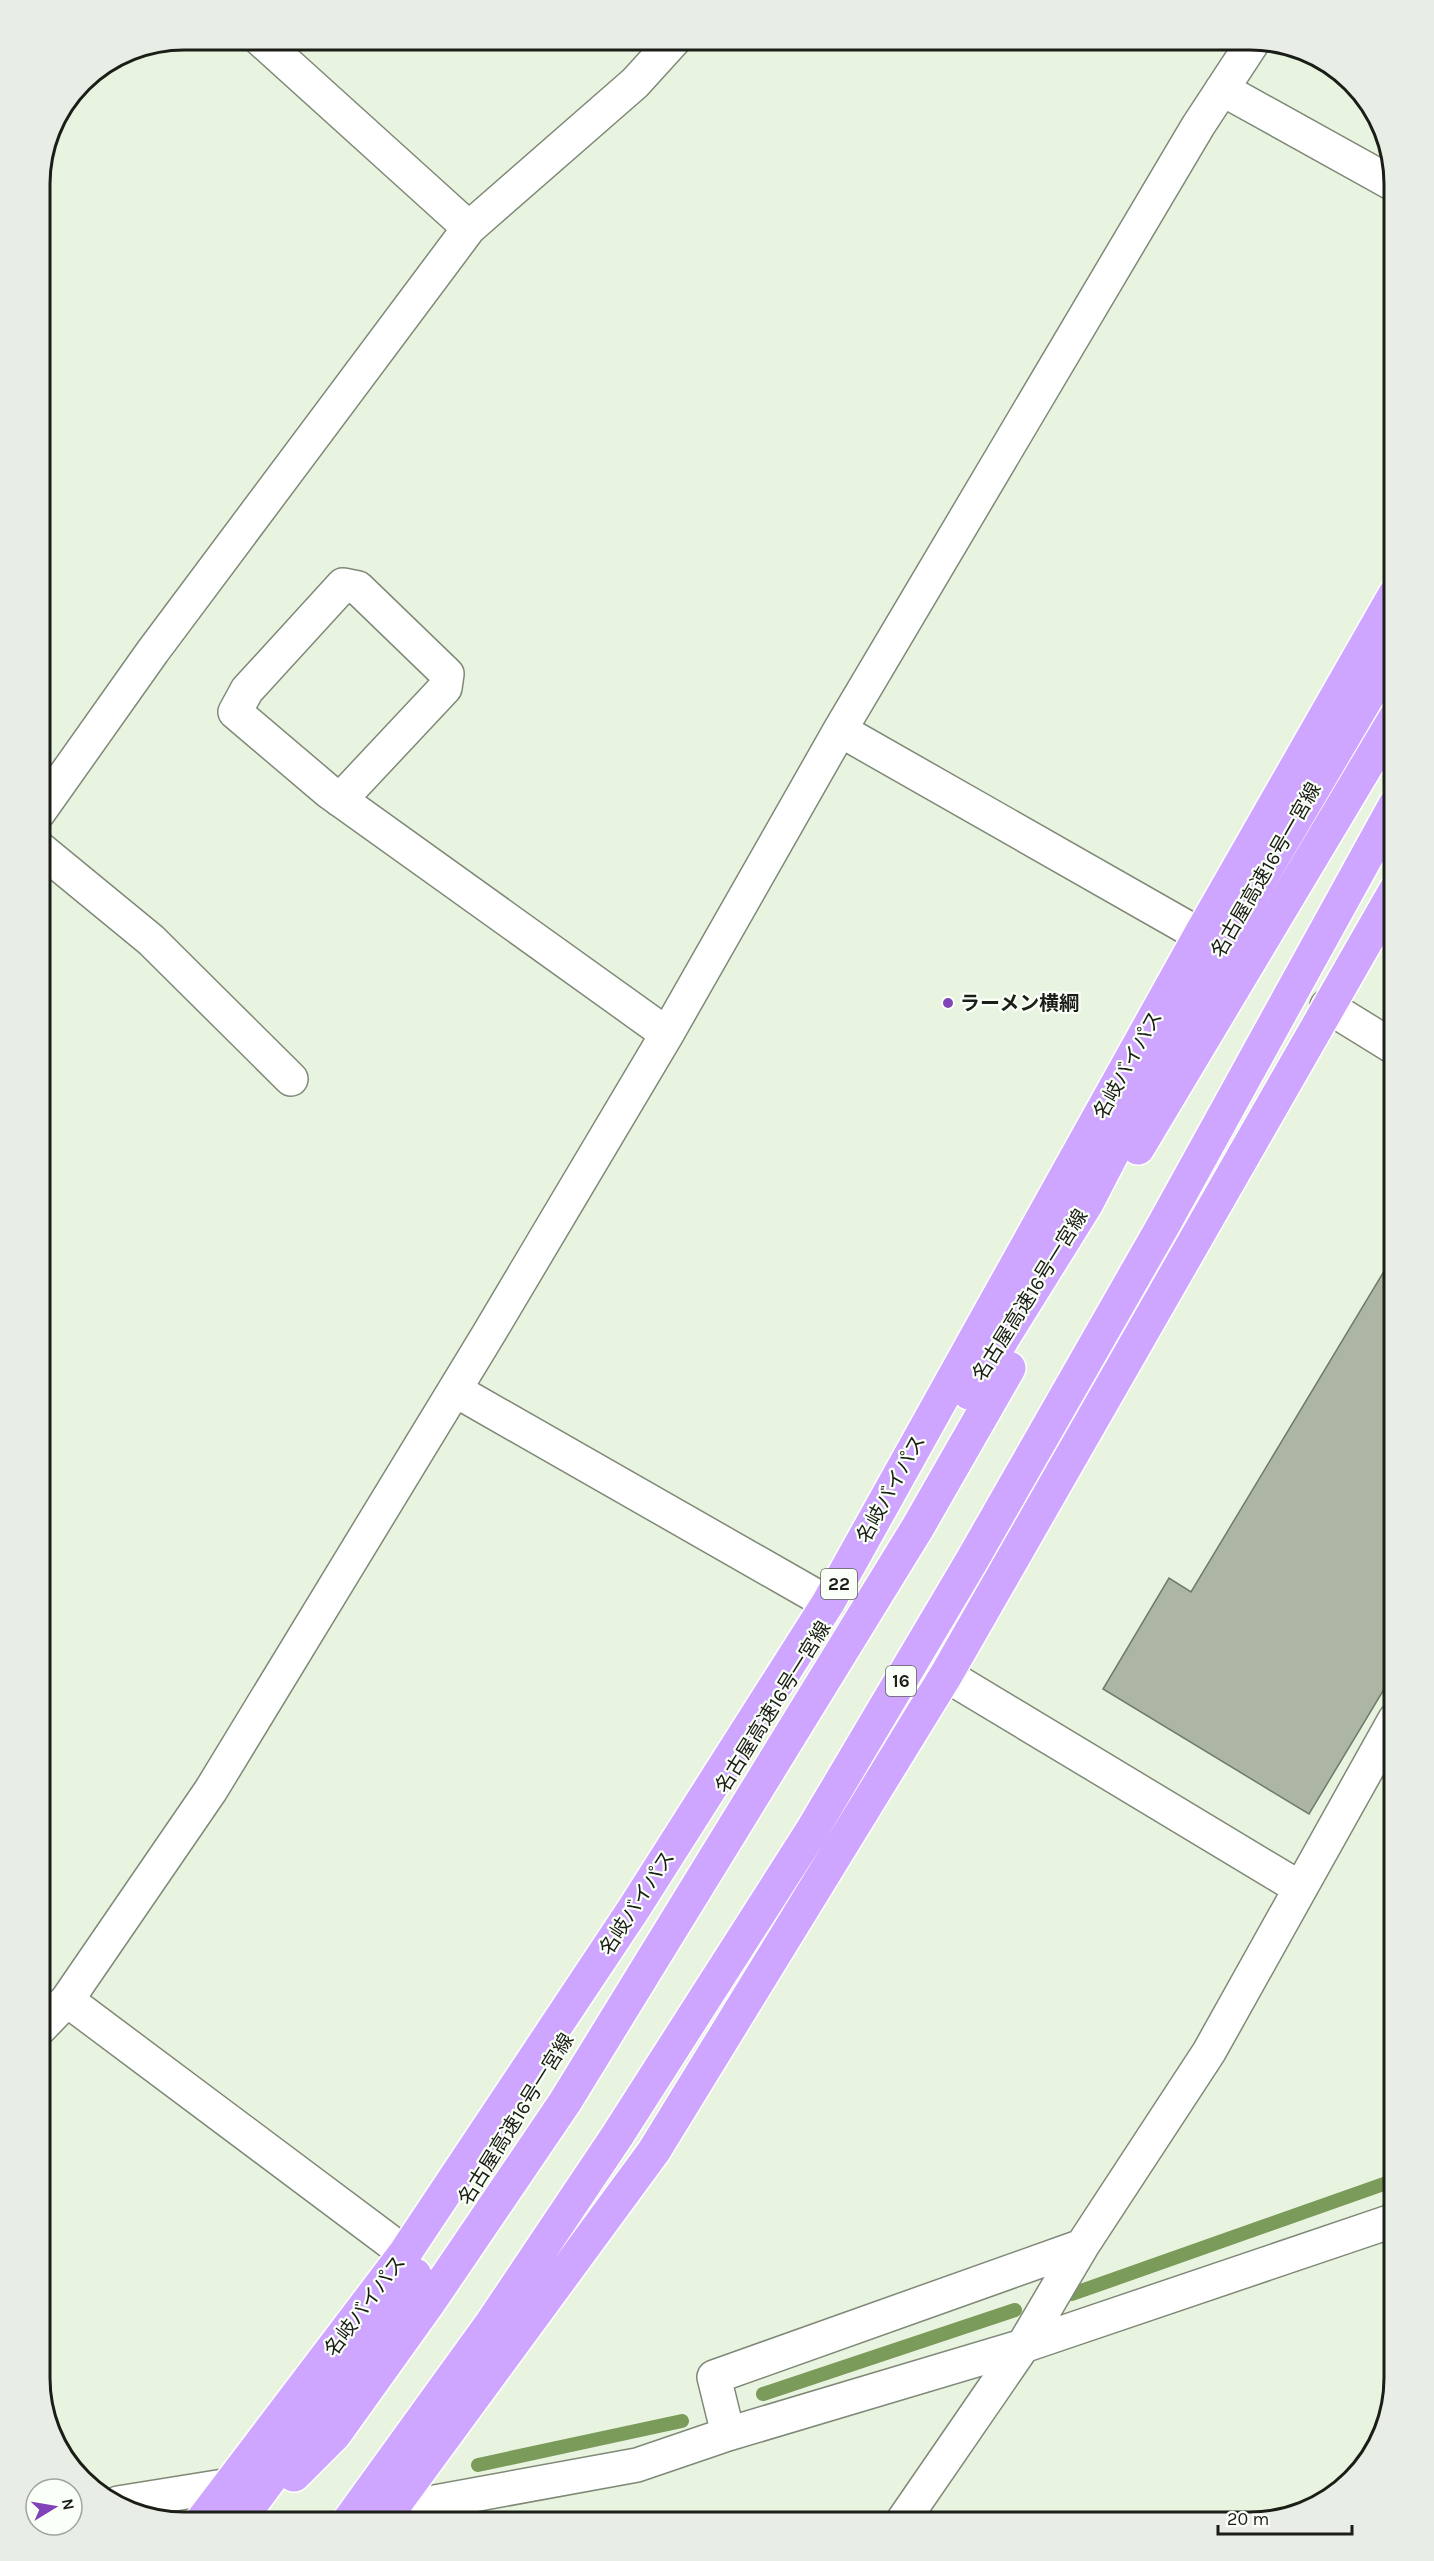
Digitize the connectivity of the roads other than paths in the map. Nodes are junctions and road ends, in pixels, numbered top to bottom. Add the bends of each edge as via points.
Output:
1 (272, 50) edge
2 (665, 50) edge
3 (1248, 50) edge
4 (1222, 89) junction
5 (1384, 179) edge
6 (469, 228) junction
7 (1384, 613) edge
8 (1384, 669) edge
9 (840, 730) junction
10 (1384, 737) edge
11 (50, 797) edge
12 (340, 800) junction
13 (1384, 825) edge
14 (50, 858) edge
15 (1384, 910) edge
16 (1200, 935) junction
17 (1327, 1006) junction
18 (667, 1034) junction
19 (1384, 1041) edge
20 (291, 1079) dead end
21 (455, 1389) junction
22 (828, 1603) junction
23 (946, 1675) junction
24 (1384, 1739) edge
25 (1300, 1888) junction
26 (67, 2000) junction
27 (50, 2018) edge
28 (1384, 2224) edge
29 (1082, 2246) junction
30 (405, 2253) junction
31 (1023, 2346) junction
32 (728, 2434) junction
33 (230, 2485) junction
34 (132, 2501) edge
35 (210, 2511) edge
36 (246, 2511) edge
37 (260, 2511) edge
38 (356, 2511) edge
39 (391, 2511) edge
40 (410, 2511) edge
41 (909, 2512) edge

1 - 6 street
2 - 6 street via 635,82
3 - 4 street
4 - 5 street
4 - 9 street
6 - 11 street via 153,651
7 - 16 highway, 名岐バイパス / 22
8 - 36 highway, 名古屋高速16号一宮線 via 1212,962 1068,1234 458,2212 343,2381
9 - 16 street
9 - 18 street
10 - 37 highway via 1106,1200 918,1527 565,2102 334,2434
12 - 12 street via 235,712 248,690 343,585 358,588 447,674 445,688
12 - 18 street
13 - 38 highway, 16 via 1164,1224 811,1833 551,2235
14 - 20 street via 151,940
15 - 17 highway
16 - 22 highway, 名岐バイパス / 22
17 - 19 street
17 - 23 highway
18 - 21 street
21 - 22 street
21 - 26 street via 211,1790
22 - 30 highway, 名岐バイパス / 22 via 633,1910
23 - 25 street
23 - 39 highway via 654,2151
24 - 25 street
25 - 29 street via 1209,2052
26 - 27 street
26 - 30 street
28 - 31 street
29 - 31 street
29 - 32 street via 714,2377
30 - 33 highway, 名岐バイパス / 22
31 - 32 street
31 - 41 street
32 - 40 street via 637,2465
33 - 34 street
33 - 35 highway, 名岐バイパス / 22

